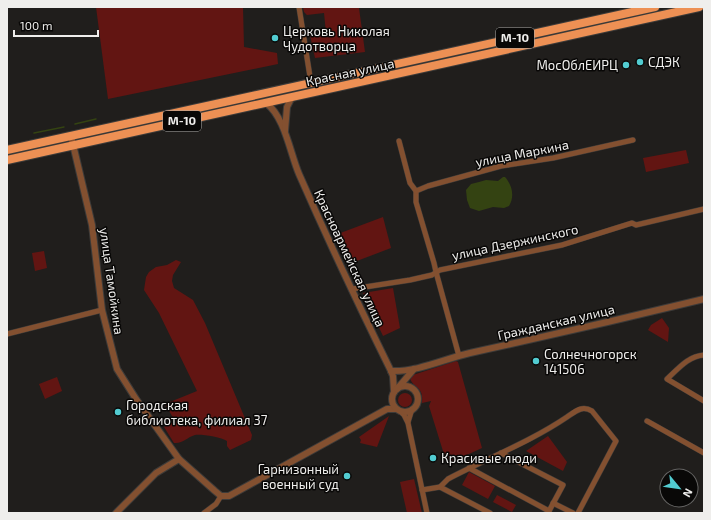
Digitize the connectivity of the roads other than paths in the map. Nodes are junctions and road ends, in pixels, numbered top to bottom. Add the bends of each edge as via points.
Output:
1 (299, 7) edge
2 (655, 7) edge
3 (699, 7) edge
4 (311, 83) junction
5 (292, 97) junction
6 (266, 103) junction
7 (285, 133) junction
8 (71, 136) junction
9 (633, 140) dead end
10 (399, 141) dead end
11 (73, 146) junction
12 (7, 150) edge
13 (7, 160) edge
14 (416, 191) junction
15 (704, 209) edge
16 (436, 272) junction
17 (352, 289) junction
18 (704, 299) edge
19 (102, 310) junction
20 (7, 334) edge
21 (704, 355) edge
22 (459, 356) junction
23 (414, 369) junction
24 (392, 374) junction
25 (407, 375) junction
26 (406, 386) junction
27 (395, 391) junction
28 (392, 400) junction
29 (704, 401) edge
30 (387, 409) junction
31 (412, 409) junction
32 (398, 410) junction
33 (647, 421) dead end
34 (408, 423) junction
35 (501, 453) junction
36 (704, 454) edge
37 (179, 459) junction
38 (468, 468) junction
39 (440, 487) junction
40 (422, 490) junction
41 (221, 496) junction
42 (553, 503) junction
43 (548, 512) edge
44 (116, 513) edge
45 (204, 513) edge
46 (427, 513) edge
47 (490, 513) edge
48 (572, 513) edge
49 (578, 513) edge

1 - 4 street
2 - 4 highway, Красная улица / М-10
3 - 5 highway, Красная улица / М-10
4 - 8 highway, Красная улица / М-10
5 - 6 highway, Красная улица / М-10
5 - 7 street via 287,106
6 - 7 street via 273,110
6 - 11 highway, Красная улица / М-10
7 - 17 street, Красноармейская улица via 297,170
8 - 11 street, улица Тамойкина
8 - 12 highway, Красная улица / М-10
9 - 14 street, улица Маркина via 553,158 501,166
10 - 14 street via 410,183
11 - 13 highway, Красная улица / М-10
11 - 19 street, улица Тамойкина via 92,225
14 - 16 street via 416,202
15 - 16 street, улица Дзержинского via 636,225 632,223 562,245
16 - 17 street, улица Дзержинского via 410,280
16 - 22 street
17 - 24 street, Красноармейская улица
18 - 22 street, Гражданская улица
19 - 20 street
19 - 37 street, улица Тамойкина via 120,374
21 - 29 street via 686,361 667,379
22 - 23 street, Гражданская улица
23 - 24 street
23 - 25 street
24 - 26 street
24 - 27 street, Красноармейская улица
25 - 26 street
25 - 26 street
26 - 27 street
26 - 31 street via 416,392 417,403
27 - 28 street
28 - 30 street
28 - 32 street
30 - 32 street
30 - 41 street via 236,492
31 - 32 street via 405,412
31 - 34 street
32 - 34 street
33 - 36 street
34 - 40 street
35 - 38 street
35 - 42 street via 563,485
35 - 49 street via 545,431 579,409 586,408 592,411 616,441
37 - 41 street, улица Тамойкина
37 - 44 street via 156,473
38 - 39 street via 448,479
38 - 43 street
39 - 40 street
39 - 47 street
40 - 46 street
41 - 45 street via 216,504
42 - 43 street
42 - 48 street

